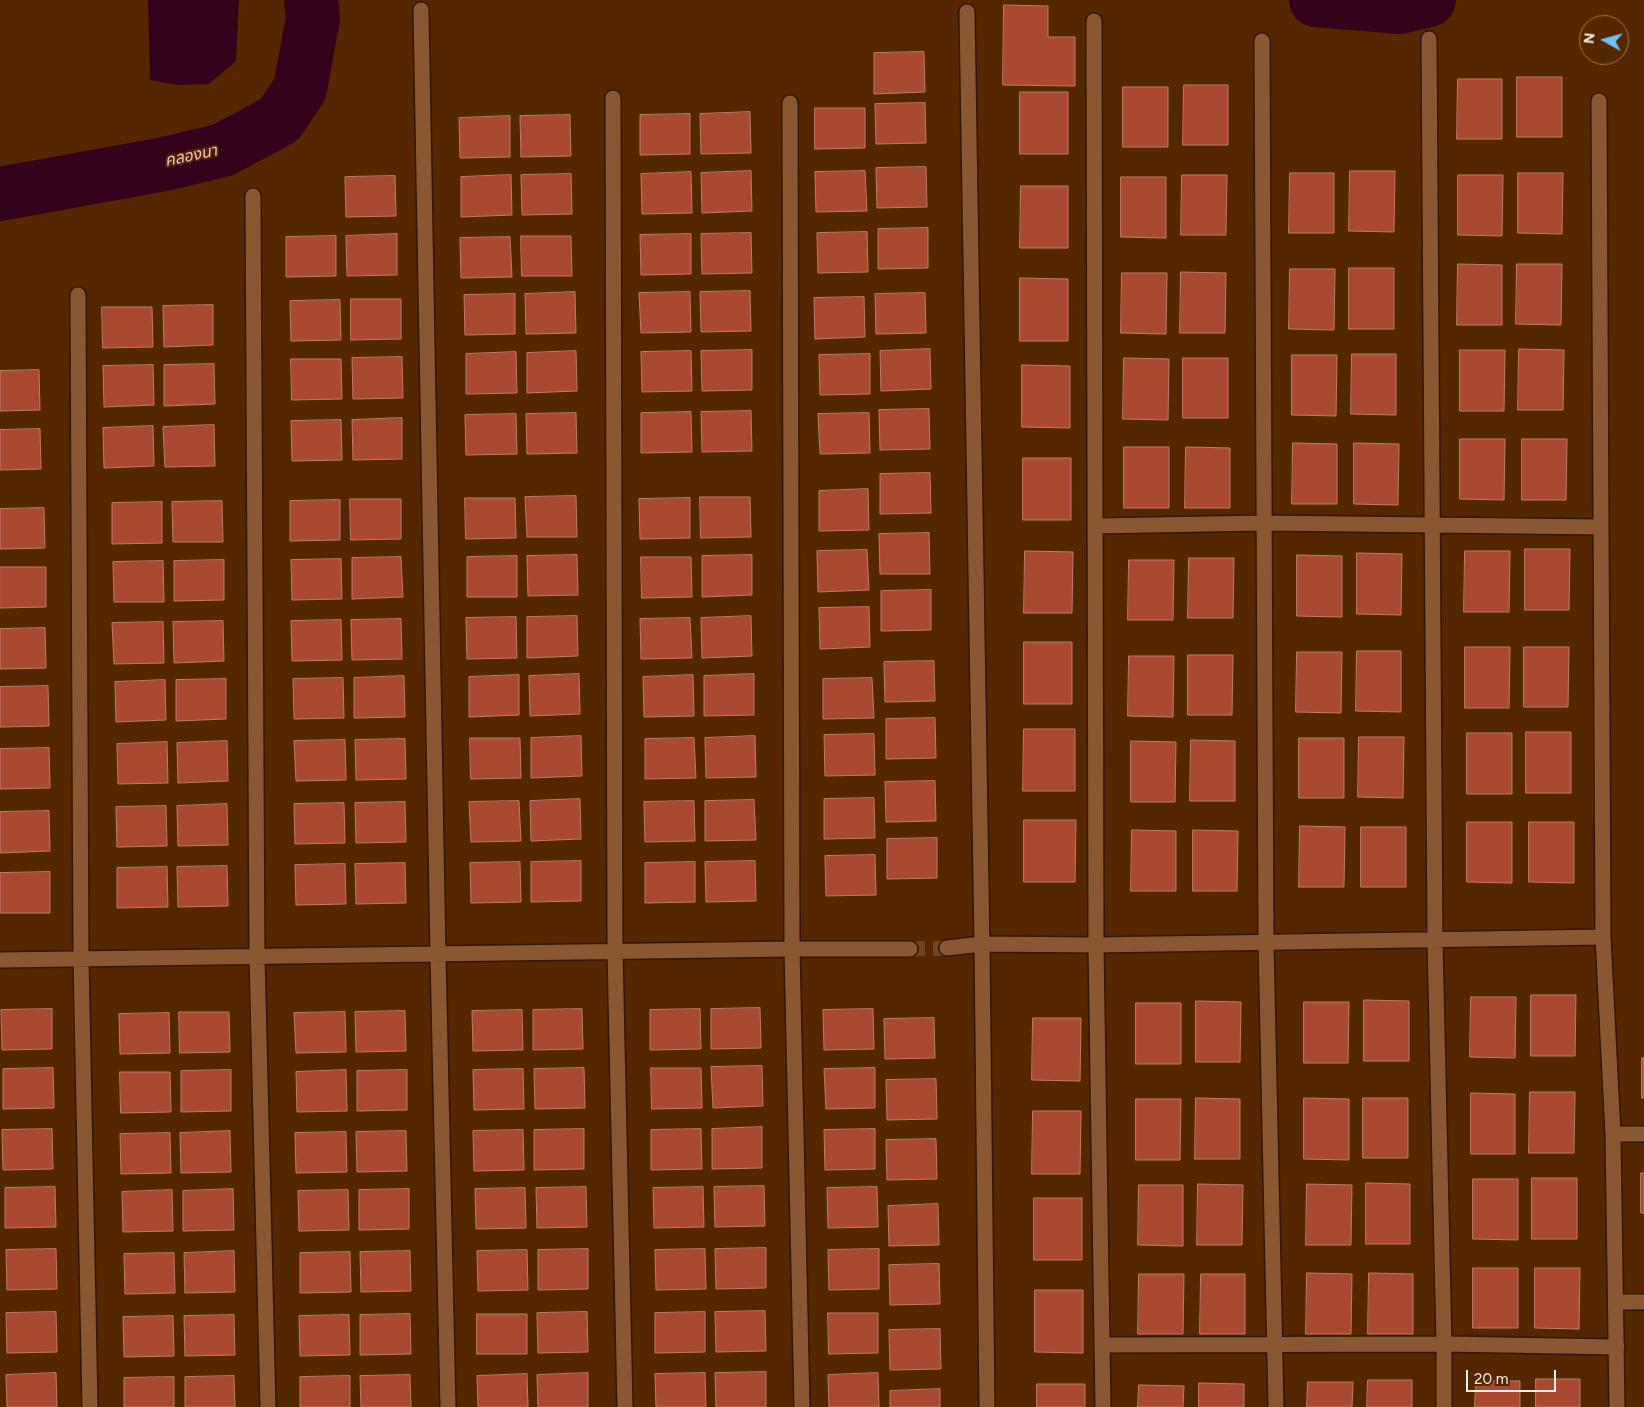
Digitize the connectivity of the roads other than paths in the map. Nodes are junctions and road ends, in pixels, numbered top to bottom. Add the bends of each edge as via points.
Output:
1 (421, 10) dead end
2 (967, 12) dead end
3 (1094, 21) dead end
4 (1429, 39) dead end
5 (1262, 41) dead end
6 (613, 98) dead end
7 (1599, 102) dead end
8 (790, 103) dead end
9 (253, 196) dead end
10 (78, 295) dead end
11 (1264, 523) junction
12 (1432, 524) junction
13 (1095, 526) junction
14 (1601, 527) junction
15 (1603, 937) junction
16 (1435, 940) junction
17 (1266, 942) junction
18 (982, 944) junction
19 (1096, 945) junction
20 (947, 948) tunnel mouth
21 (792, 949) junction
22 (910, 949) tunnel mouth
23 (615, 951) junction
24 (438, 954) junction
25 (257, 956) junction
26 (81, 959) junction
27 (0, 960) edge
28 (1613, 1134) junction
29 (1644, 1134) edge
30 (1616, 1302) junction
31 (1644, 1302) edge
32 (1276, 1344) junction
33 (1444, 1344) junction
34 (1103, 1345) junction
35 (1616, 1347) junction
36 (90, 1407) edge
37 (268, 1407) edge
38 (448, 1407) edge
39 (625, 1407) edge
40 (802, 1407) edge
41 (987, 1407) edge
42 (1104, 1407) edge
43 (1276, 1407) edge
44 (1444, 1407) edge
45 (1617, 1407) edge

1 - 24 street
2 - 18 street
3 - 13 street
4 - 12 street
5 - 11 street
6 - 23 street
7 - 14 street
8 - 21 street
9 - 25 street
10 - 26 street
11 - 12 street
11 - 13 street
11 - 17 street
12 - 14 street
12 - 16 street
13 - 19 street
14 - 15 street
15 - 16 street
15 - 28 street
16 - 17 street
16 - 33 street
17 - 19 street
17 - 32 street
18 - 19 street
18 - 20 street
18 - 41 street
19 - 34 street
21 - 22 street
21 - 23 street
21 - 40 street
23 - 24 street
23 - 39 street
24 - 25 street
24 - 38 street
25 - 26 street
25 - 37 street
26 - 27 street
26 - 36 street
28 - 29 street
28 - 30 street
30 - 31 street
30 - 35 street
32 - 33 street
32 - 34 street
32 - 43 street
33 - 35 street
33 - 44 street
34 - 42 street
35 - 45 street

